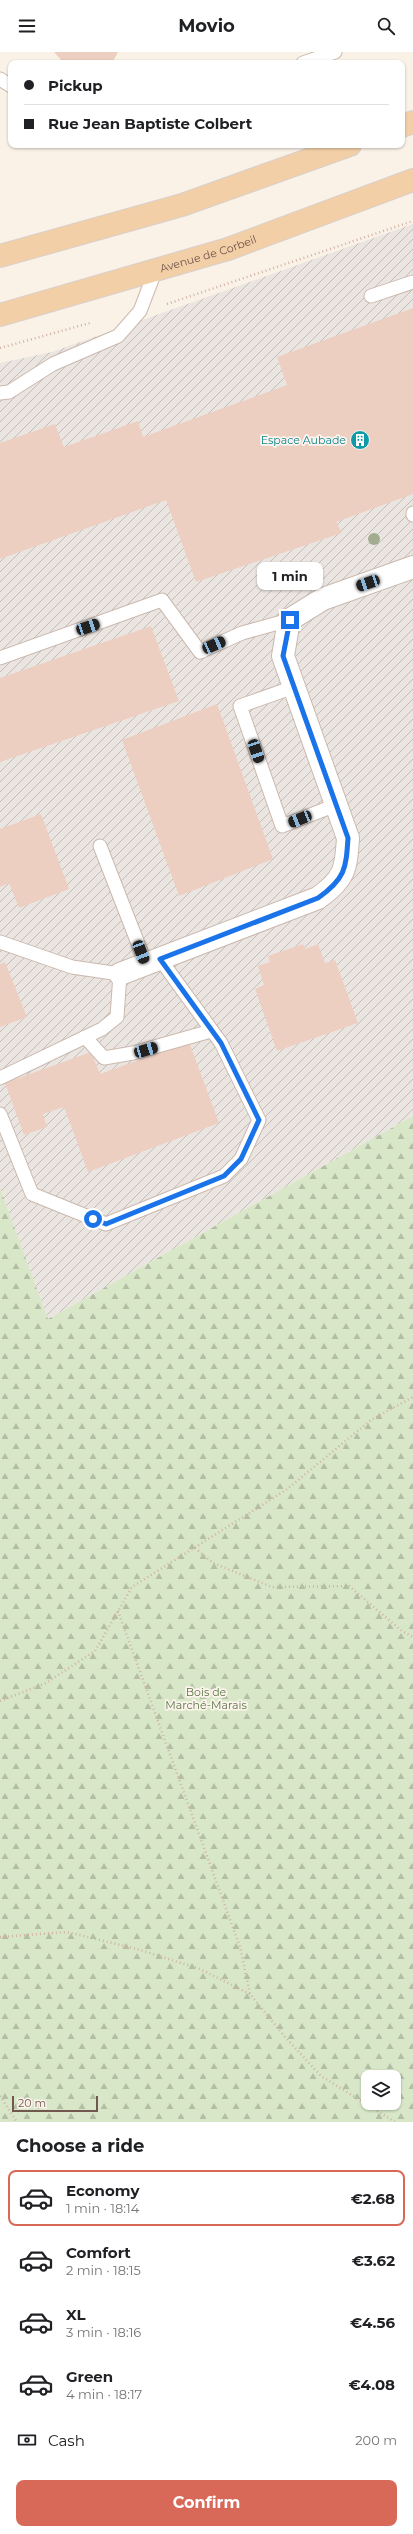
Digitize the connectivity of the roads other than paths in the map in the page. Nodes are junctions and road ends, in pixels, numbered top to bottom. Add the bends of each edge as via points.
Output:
1 (335, 52) edge
2 (312, 60) edge
3 (342, 148) edge
4 (413, 180) edge
5 (0, 256) edge
6 (156, 270) junction
7 (413, 282) edge
8 (371, 296) dead end
9 (0, 314) edge
10 (0, 393) edge
11 (413, 567) edge
12 (290, 620) junction
13 (0, 658) edge
14 (294, 687) junction
15 (336, 805) junction
16 (100, 846) dead end
17 (0, 942) edge
18 (153, 962) junction
19 (120, 974) junction
20 (211, 1031) junction
21 (85, 1037) junction
22 (0, 1078) edge
23 (0, 1114) edge

1 - 2 lane
3 - 5 main road via 182,205
4 - 6 main road, Avenue de Corbeil via 228,249
6 - 9 main road, Avenue de Corbeil
6 - 10 lane via 140,311 118,336 53,364 9,392
7 - 8 lane
11 - 12 street via 323,599
12 - 13 lane via 242,633 200,652 162,600
12 - 14 street via 283,656
14 - 15 street
14 - 15 lane via 240,706 282,826
15 - 18 street via 348,838 346,868 333,888 318,898
16 - 18 lane
17 - 19 lane via 72,967
18 - 19 street
18 - 20 lane
19 - 21 lane via 116,1017 102,1029
20 - 21 lane via 133,1053 104,1058
20 - 23 lane via 221,1043 259,1120 241,1159 224,1176 106,1224 32,1194
21 - 22 lane

